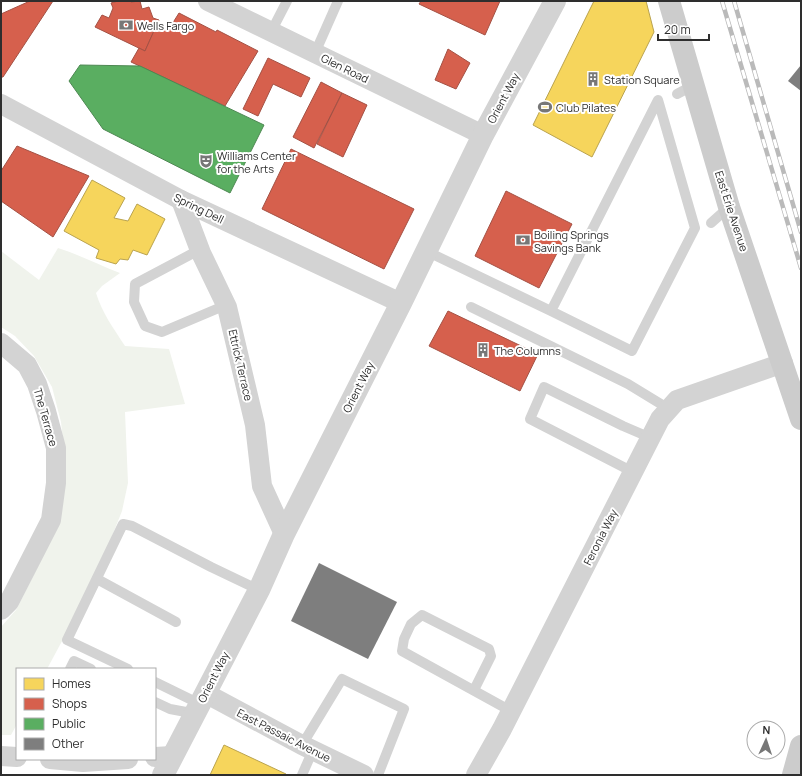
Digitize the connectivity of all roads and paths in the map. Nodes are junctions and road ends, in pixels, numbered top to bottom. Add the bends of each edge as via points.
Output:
1 (208, 1) edge
2 (287, 1) edge
3 (338, 1) edge
4 (555, 1) edge
5 (669, 1) edge
6 (271, 32) junction
7 (315, 53) junction
8 (4, 111) edge
9 (482, 135) junction
10 (181, 200) junction
11 (729, 207) junction
12 (711, 223) dead end
13 (199, 250) junction
14 (426, 251) junction
15 (401, 303) junction
16 (226, 305) junction
17 (471, 307) dead end
18 (551, 311) junction
19 (1, 343) edge
20 (783, 363) junction
21 (669, 409) junction
22 (801, 419) edge
23 (651, 438) junction
24 (633, 472) junction
25 (284, 534) junction
26 (97, 579) junction
27 (259, 590) junction
28 (1, 610) edge
29 (176, 622) dead end
30 (70, 668) edge
31 (88, 668) edge
32 (126, 668) edge
33 (156, 682) edge
34 (474, 690) junction
35 (156, 702) edge
36 (200, 703) junction
37 (511, 710) junction
38 (801, 746) edge
39 (308, 748) junction
40 (1, 756) edge
41 (16, 757) edge
42 (61, 760) edge
43 (113, 760) edge
44 (163, 763) edge
45 (302, 775) edge
46 (364, 775) edge
47 (378, 775) edge
48 (476, 775) edge
49 (793, 775) edge

1 - 6 street, Glen Road
2 - 6 lane
3 - 7 lane
4 - 9 street, Orient Way
5 - 11 main road, East Erie Avenue via 685,90
6 - 7 street, Glen Road
7 - 9 street, Glen Road
8 - 10 street, Spring Dell
9 - 14 street, Orient Way
10 - 13 street, Ettrick Terrace
10 - 15 street, Spring Dell
11 - 12 lane
11 - 20 main road, East Erie Avenue
13 - 16 street, Ettrick Terrace
13 - 16 lane via 135,284 134,302 142,320 145,326 162,332
14 - 15 street, Orient Way
14 - 18 lane
15 - 25 street, Orient Way
16 - 25 street, Ettrick Terrace via 255,425 262,486
17 - 21 lane via 628,384
18 - 18 lane via 632,352 692,235 695,228 658,100
19 - 28 street, The Terrace via 27,365 37,384 56,448 56,483 51,520 9,602
20 - 21 street, Feronia Way via 677,400
20 - 22 main road, East Erie Avenue
21 - 23 street, Feronia Way via 660,419
23 - 24 street, Feronia Way
23 - 24 lane via 544,387 530,419
24 - 37 street, Feronia Way
25 - 27 street, Orient Way
26 - 27 lane via 123,524 132,526
26 - 29 lane
26 - 32 lane via 67,640
27 - 36 street, Orient Way
30 - 31 lane via 74,661
33 - 36 lane
34 - 34 lane via 402,651 411,624 422,615 489,649 491,656
34 - 37 lane
35 - 36 lane via 186,712
36 - 39 street, East Passaic Avenue
36 - 44 street, Orient Way
37 - 48 street, Feronia Way
38 - 49 main road
39 - 45 lane
39 - 46 street, East Passaic Avenue
39 - 47 lane via 342,679 404,709
40 - 41 street
42 - 43 street

